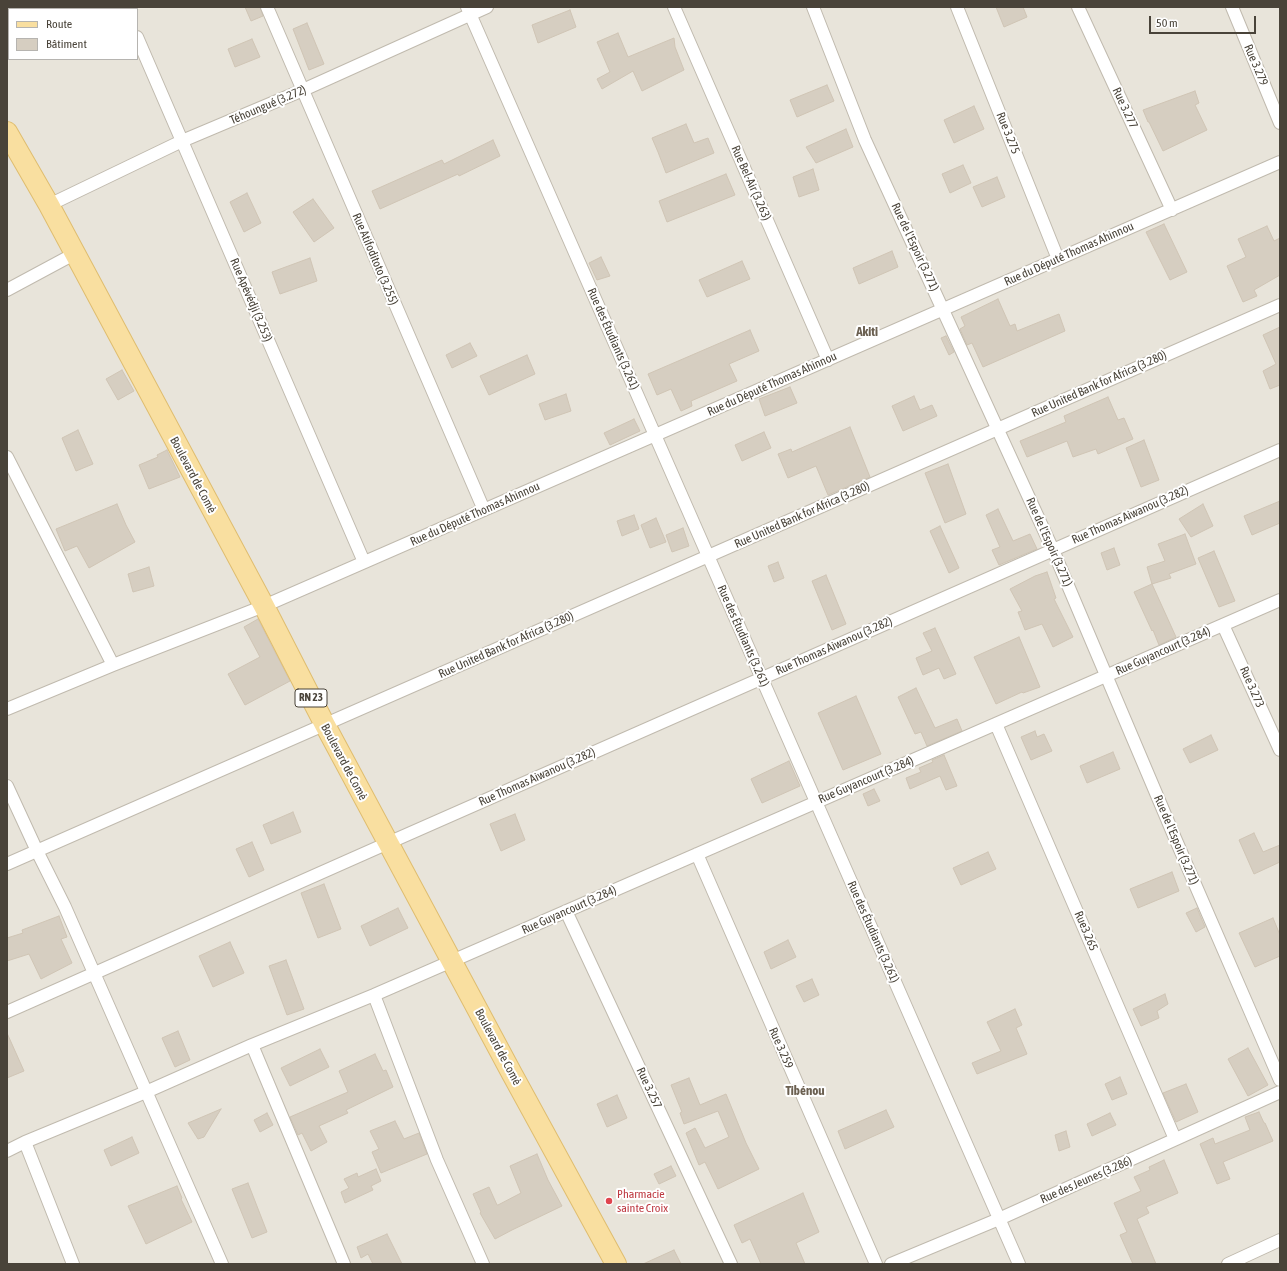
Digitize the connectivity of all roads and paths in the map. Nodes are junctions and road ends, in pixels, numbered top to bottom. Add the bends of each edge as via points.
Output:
1 (267, 7) edge
2 (487, 7) edge
3 (674, 7) edge
4 (813, 7) edge
5 (957, 7) edge
6 (1078, 7) edge
7 (1232, 7) edge
8 (469, 11) edge
9 (138, 39) edge
10 (302, 90) junction
11 (1280, 123) edge
12 (7, 132) edge
13 (182, 141) junction
14 (1280, 162) edge
15 (49, 205) junction
16 (1172, 210) junction
17 (74, 254) junction
18 (1058, 259) junction
19 (7, 290) edge
20 (1280, 305) edge
21 (944, 309) junction
22 (828, 360) junction
23 (997, 429) junction
24 (655, 435) junction
25 (1280, 450) edge
26 (7, 457) edge
27 (484, 510) junction
28 (1053, 550) junction
29 (708, 556) junction
30 (364, 562) junction
31 (1280, 600) edge
32 (264, 606) junction
33 (1223, 625) junction
34 (113, 665) junction
35 (1107, 675) junction
36 (762, 678) junction
37 (7, 709) edge
38 (996, 724) junction
39 (325, 725) junction
40 (1280, 750) edge
41 (7, 786) edge
42 (816, 802) junction
43 (388, 842) junction
44 (37, 851) junction
45 (697, 854) junction
46 (7, 864) edge
47 (566, 911) junction
48 (451, 961) junction
49 (94, 972) junction
50 (374, 996) junction
51 (7, 1012) edge
52 (252, 1045) junction
53 (1280, 1080) edge
54 (146, 1092) junction
55 (1280, 1092) edge
56 (1175, 1139) junction
57 (25, 1142) junction
58 (7, 1151) edge
59 (999, 1219) junction
60 (1280, 1240) edge
61 (73, 1264) edge
62 (222, 1264) edge
63 (344, 1264) edge
64 (483, 1264) edge
65 (616, 1264) edge
66 (731, 1264) edge
67 (876, 1264) edge
68 (891, 1264) edge
69 (1019, 1264) edge
70 (1228, 1264) edge

1 - 10 street, Rue Atifoditoto (3.255)
2 - 8 street, Téhoungué (3.272)
3 - 22 street, Rue Bel-Air (3.263)
4 - 21 street, Rue de l'Espoir (3.271) via 865,140
5 - 18 street, Rue 3.275
6 - 16 street, Rue 3.277
7 - 11 street, Rue 3.279
8 - 10 street, Téhoungué (3.272)
8 - 24 street, Rue des Étudiants (3.261)
9 - 13 street, Rue Apévédji (3.253)
10 - 13 street, Téhoungué (3.272)
10 - 27 street, Rue Atifoditoto (3.255)
12 - 15 main road, Boulevard de Comè / RN 23
13 - 15 street, Téhoungué (3.272)
13 - 30 street, Rue Apévédji (3.253)
14 - 16 street, Rue du Député Thomas Ahinnou
15 - 17 main road, Boulevard de Comè / RN 23
16 - 18 street, Rue du Député Thomas Ahinnou
17 - 19 street
17 - 32 main road, Boulevard de Comè / RN 23
18 - 21 street, Rue du Député Thomas Ahinnou
20 - 23 street, Rue United Bank for Africa (3.280)
21 - 22 street, Rue du Député Thomas Ahinnou
21 - 23 street, Rue de l'Espoir (3.271)
22 - 24 street, Rue du Député Thomas Ahinnou
23 - 28 street, Rue de l'Espoir (3.271)
23 - 29 street, Rue United Bank for Africa (3.280)
24 - 27 street, Rue du Député Thomas Ahinnou
24 - 29 street, Rue des Étudiants (3.261)
25 - 28 street, Rue Thomas Aiwanou (3.282)
26 - 34 street
27 - 30 street, Rue du Député Thomas Ahinnou
28 - 35 street, Rue de l'Espoir (3.271)
28 - 36 street, Rue Thomas Aiwanou (3.282)
29 - 36 street, Rue des Étudiants (3.261)
29 - 39 street, Rue United Bank for Africa (3.280)
30 - 32 street, Rue du Député Thomas Ahinnou
31 - 33 street, Rue Guyancourt (3.284)
32 - 34 street, Rue du Député Thomas Ahinnou
32 - 39 main road, Boulevard de Comè / RN 23
33 - 35 street, Rue Guyancourt (3.284)
33 - 40 street, Rue 3.273
34 - 37 street, Rue du Député Thomas Ahinnou
35 - 38 street, Rue Guyancourt (3.284)
35 - 53 street, Rue de l'Espoir (3.271)
36 - 42 street, Rue des Étudiants (3.261)
36 - 43 street, Rue Thomas Aiwanou (3.282)
38 - 42 street, Rue Guyancourt (3.284)
38 - 56 street, Rue3.265
39 - 43 main road, Boulevard de Comè / RN 23
39 - 44 street, Rue United Bank for Africa (3.280)
41 - 44 street
42 - 45 street, Rue Guyancourt (3.284)
42 - 59 street, Rue des Étudiants (3.261)
43 - 48 main road, Boulevard de Comè / RN 23
43 - 49 street, Rue Thomas Aiwanou (3.282)
44 - 46 street, Rue United Bank for Africa (3.280)
44 - 49 street
45 - 47 street, Rue Guyancourt (3.284)
45 - 67 street, Rue 3.259
47 - 48 street, Rue Guyancourt (3.284)
47 - 66 street, Rue 3.257
48 - 50 street, Rue Guyancourt (3.284)
48 - 65 main road, Boulevard de Comè / RN 23
49 - 51 street, Rue Thomas Aiwanou (3.282)
49 - 54 street
50 - 52 street, Rue Guyancourt (3.284)
50 - 64 street via 437,1160
52 - 54 street, Rue Guyancourt (3.284)
52 - 63 street
54 - 57 street, Rue Guyancourt (3.284)
54 - 62 street
55 - 56 street, Rue des Jeunes (3.286)
56 - 59 street, Rue des Jeunes (3.286)
57 - 58 street, Rue Guyancourt (3.284)
57 - 61 street
59 - 68 street, Rue des Jeunes (3.286)
59 - 69 street, Rue des Étudiants (3.261)
60 - 70 street

